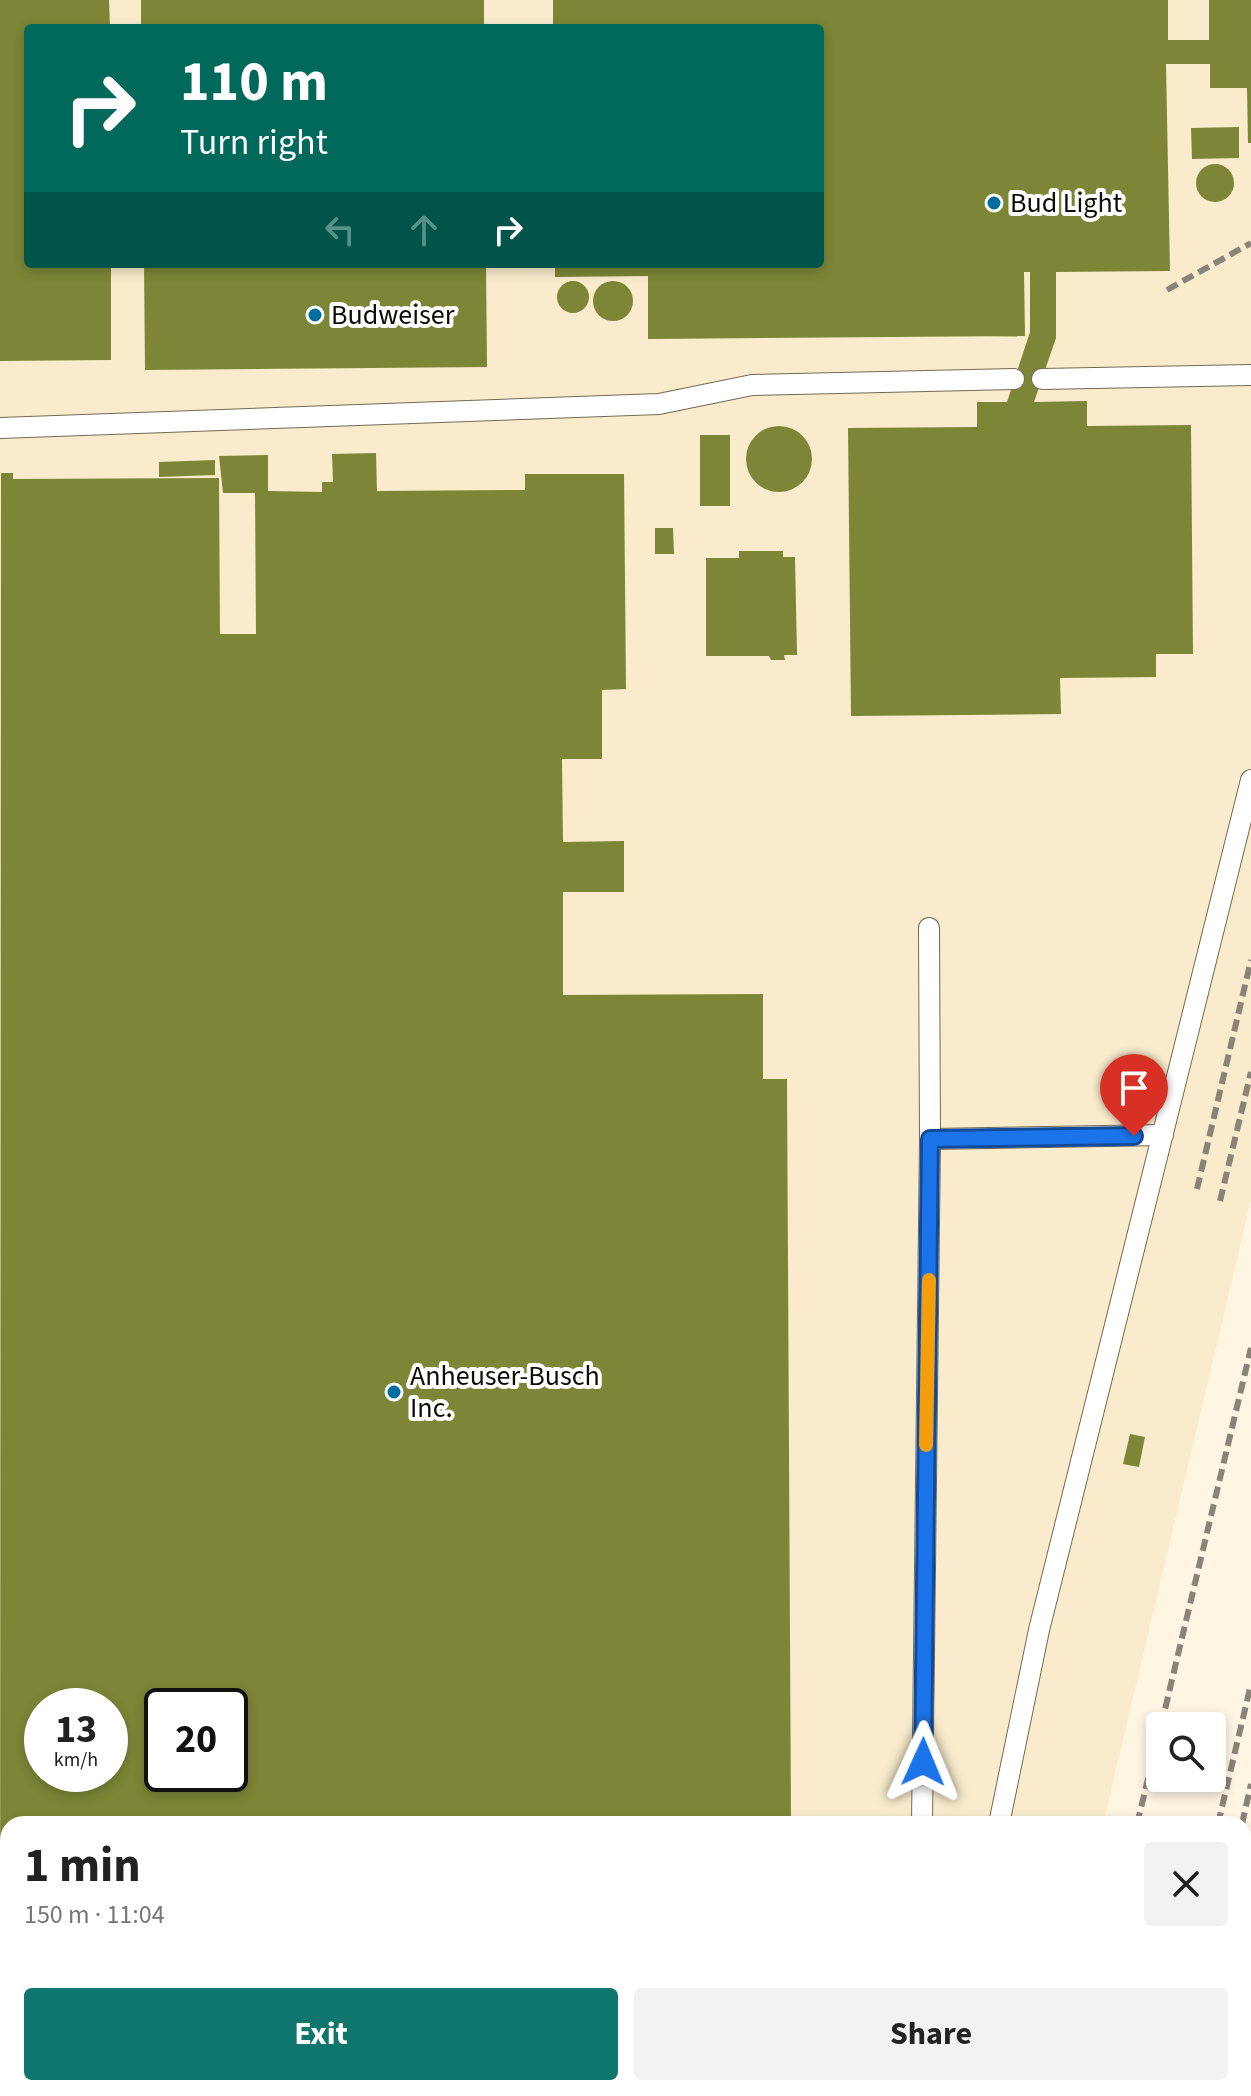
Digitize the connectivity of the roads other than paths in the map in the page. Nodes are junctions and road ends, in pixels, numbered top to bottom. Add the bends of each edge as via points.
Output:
1 (1251, 375) edge
2 (1014, 379) dead end
3 (1042, 379) dead end
4 (0, 428) edge
5 (1251, 780) edge
6 (929, 928) dead end
7 (1163, 1135) junction
8 (930, 1139) junction
9 (922, 1816) edge
10 (1001, 1816) edge

1 - 3 lane
2 - 4 lane via 752,385 659,404
5 - 7 lane
6 - 8 lane
7 - 8 lane
7 - 10 lane via 1039,1630
8 - 9 lane

